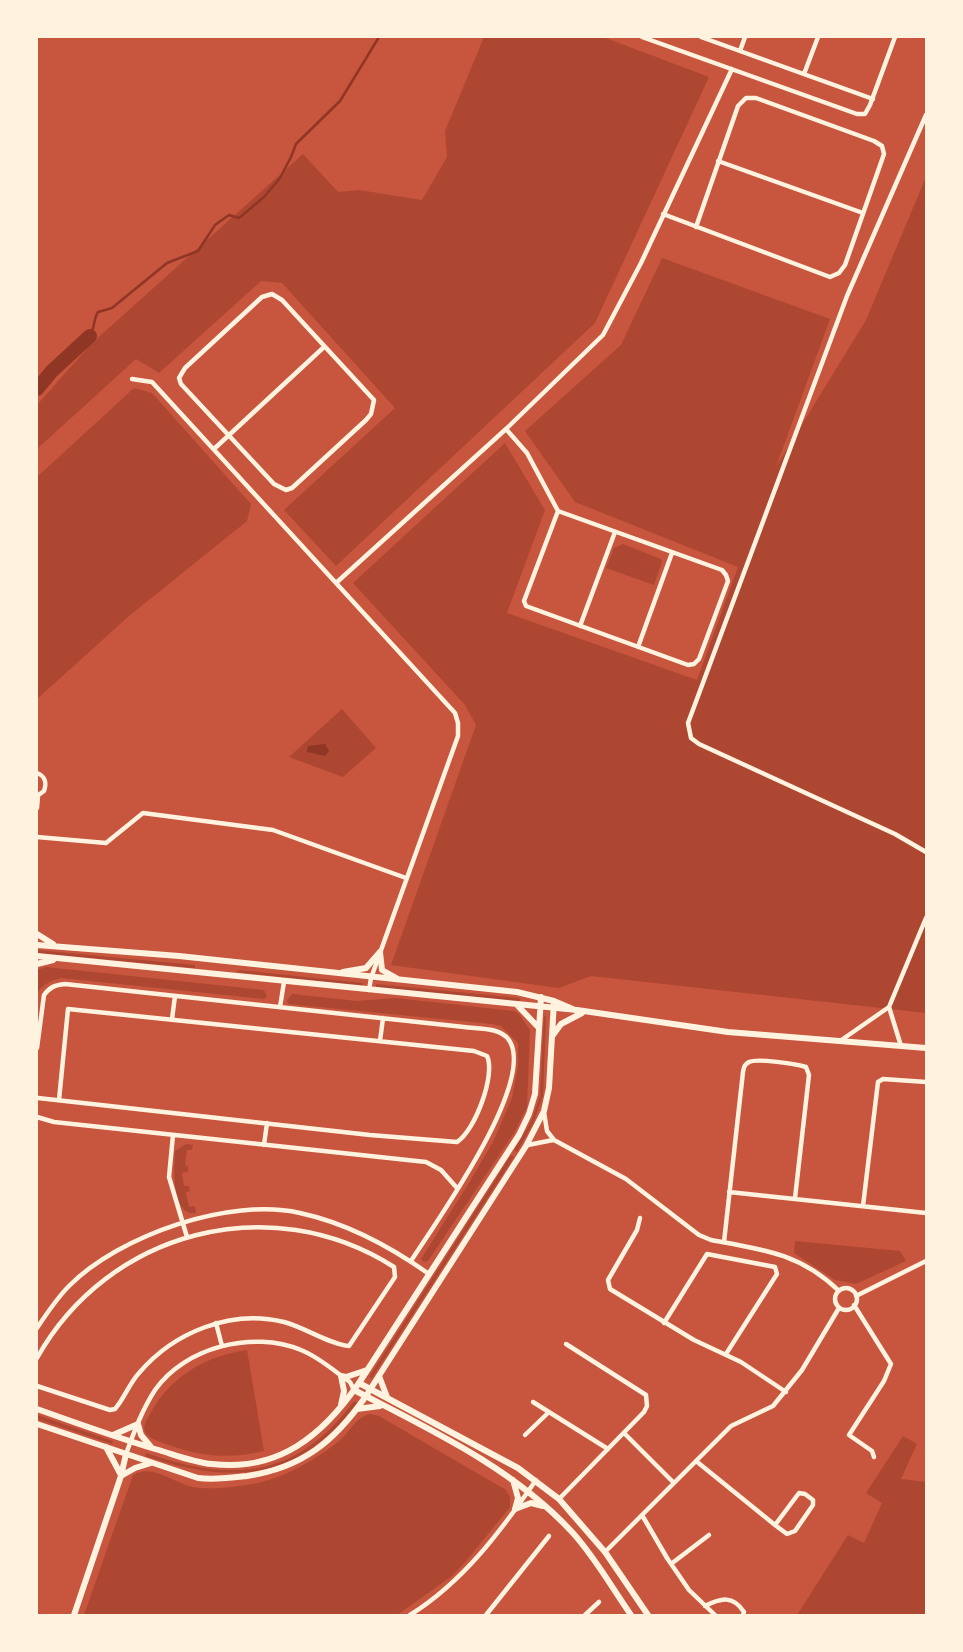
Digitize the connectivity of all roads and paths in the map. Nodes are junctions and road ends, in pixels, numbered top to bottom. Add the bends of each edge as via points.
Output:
1 (642, 37) edge
2 (701, 37) edge
3 (745, 37) edge
4 (818, 37) edge
5 (895, 37) edge
6 (740, 51) junction
7 (733, 69) junction
8 (804, 74) junction
9 (873, 99) junction
10 (926, 115) edge
11 (719, 162) junction
12 (863, 213) junction
13 (663, 214) junction
14 (696, 227) junction
15 (324, 347) junction
16 (132, 379) dead end
17 (506, 429) junction
18 (230, 435) junction
19 (214, 449) junction
20 (558, 511) junction
21 (615, 532) junction
22 (672, 552) junction
23 (336, 583) junction
24 (580, 626) junction
25 (638, 647) junction
26 (37, 773) edge
27 (38, 796) edge
28 (37, 808) edge
29 (37, 837) edge
30 (926, 852) edge
31 (406, 877) junction
32 (926, 918) edge
33 (37, 934) edge
34 (37, 945) edge
35 (60, 947) junction
36 (380, 952) junction
37 (37, 956) edge
38 (58, 958) junction
39 (37, 964) edge
40 (335, 974) junction
41 (371, 978) junction
42 (400, 981) junction
43 (284, 982) junction
44 (369, 991) junction
45 (175, 996) junction
46 (541, 997) junction
47 (554, 1001) junction
48 (515, 1004) junction
49 (280, 1007) junction
50 (889, 1007) junction
51 (540, 1008) junction
52 (554, 1010) junction
53 (580, 1011) junction
54 (383, 1018) junction
55 (172, 1019) junction
56 (538, 1027) junction
57 (552, 1037) junction
58 (380, 1041) junction
59 (840, 1041) junction
60 (901, 1046) junction
61 (37, 1048) edge
62 (926, 1048) edge
63 (926, 1082) edge
64 (38, 1098) edge
65 (59, 1100) junction
66 (544, 1111) junction
67 (37, 1116) edge
68 (267, 1124) junction
69 (173, 1135) junction
70 (554, 1140) junction
71 (264, 1145) junction
72 (526, 1146) junction
73 (457, 1188) junction
74 (729, 1192) junction
75 (795, 1198) junction
76 (863, 1206) junction
77 (926, 1213) edge
78 (640, 1217) dead end
79 (182, 1222) junction
80 (187, 1237) junction
81 (724, 1242) junction
82 (411, 1261) junction
83 (926, 1261) edge
84 (430, 1275) junction
85 (839, 1291) junction
86 (856, 1296) junction
87 (854, 1305) junction
88 (839, 1308) junction
89 (216, 1323) junction
90 (664, 1323) junction
91 (37, 1328) edge
92 (566, 1344) dead end
93 (222, 1346) junction
94 (726, 1354) junction
95 (37, 1358) edge
96 (367, 1370) junction
97 (341, 1376) junction
98 (379, 1376) junction
99 (350, 1382) junction
100 (359, 1383) junction
101 (37, 1386) edge
102 (370, 1389) junction
103 (354, 1390) junction
104 (786, 1392) junction
105 (366, 1396) junction
106 (388, 1398) junction
107 (533, 1402) dead end
108 (386, 1406) junction
109 (341, 1408) junction
110 (37, 1409) edge
111 (358, 1409) junction
112 (549, 1412) junction
113 (37, 1424) edge
114 (138, 1424) junction
115 (624, 1433) junction
116 (113, 1435) junction
117 (525, 1435) dead end
118 (131, 1441) junction
119 (106, 1447) junction
120 (152, 1448) junction
121 (608, 1449) junction
122 (126, 1454) junction
123 (874, 1457) dead end
124 (696, 1461) junction
125 (150, 1463) junction
126 (121, 1476) junction
127 (512, 1478) junction
128 (536, 1480) junction
129 (674, 1483) junction
130 (529, 1491) junction
131 (559, 1499) junction
132 (548, 1508) junction
133 (515, 1509) junction
134 (642, 1514) junction
135 (775, 1525) junction
136 (709, 1535) dead end
137 (549, 1536) dead end
138 (605, 1552) junction
139 (671, 1564) junction
140 (599, 1602) dead end
141 (705, 1606) junction
142 (74, 1615) edge
143 (410, 1615) edge
144 (486, 1615) edge
145 (586, 1615) edge
146 (631, 1615) edge
147 (648, 1615) edge
148 (715, 1615) edge
149 (743, 1615) edge

1 - 7 street
2 - 6 street
3 - 6 street
4 - 8 street
5 - 9 street
6 - 8 street
7 - 9 street via 857,114 865,114
7 - 13 street
8 - 9 street
10 - 30 street via 847,296 688,723 691,738 699,744
11 - 12 street
11 - 12 street via 738,106 746,98 756,98 882,146 884,153
11 - 14 street
12 - 14 street via 845,265 830,278
13 - 14 street
13 - 17 street via 603,335
15 - 18 street
15 - 18 street via 282,300 266,295 186,368 179,378 181,384
15 - 18 street via 374,400 370,414 292,488 274,484
16 - 19 street via 152,382
17 - 20 street via 527,453
17 - 23 street
18 - 19 street
19 - 23 street
20 - 21 street
20 - 24 street via 524,604
21 - 22 street
21 - 24 street
22 - 25 street
22 - 25 street via 722,570 728,581 719,607 694,664
23 - 31 street via 455,713 458,723 458,736
24 - 25 street
26 - 27 street via 46,783
27 - 28 street
29 - 31 street via 106,843 143,813 273,830
31 - 36 street
32 - 50 street
33 - 35 street
34 - 35 street
35 - 40 street
36 - 40 street via 366,968
36 - 41 street
36 - 42 street via 382,970
37 - 38 street
38 - 39 street
38 - 43 street
40 - 41 street
41 - 42 street
41 - 44 street
42 - 46 street
43 - 44 street
43 - 49 street
44 - 48 street
45 - 49 street
45 - 55 street
45 - 61 street via 56,985 44,995
46 - 47 street
46 - 51 street
47 - 52 street
47 - 53 street
48 - 51 street
48 - 56 street
49 - 54 street
50 - 59 street
50 - 60 street
51 - 52 street
51 - 56 street
52 - 53 street
52 - 57 street
53 - 57 street
53 - 59 street via 717,1031
54 - 58 street
54 - 73 street via 496,1031 505,1035 513,1049 516,1060 507,1095 488,1138
55 - 58 street
55 - 65 street via 68,1009
56 - 84 street via 535,1094 529,1114
57 - 66 street
58 - 68 street via 487,1056 490,1073 484,1096 461,1140
59 - 60 street
60 - 62 street
63 - 76 street via 878,1082
64 - 65 street
65 - 68 street
66 - 70 street via 547,1131
66 - 72 street
67 - 69 street via 54,1122
68 - 71 street
69 - 71 street
69 - 79 street via 169,1177
70 - 72 street
70 - 81 street via 626,1179 699,1235
71 - 73 street via 426,1162
72 - 98 street
73 - 82 street
74 - 75 street
74 - 75 street via 744,1068 752,1061 797,1064 806,1067 809,1075
74 - 81 street
75 - 76 street
76 - 77 street
78 - 90 street via 607,1283
79 - 80 street
79 - 82 street via 240,1210 299,1213 339,1225
79 - 91 street via 121,1248 81,1275
80 - 89 street via 264,1226 295,1229 351,1244 394,1267 396,1277 349,1346 277,1320
80 - 95 street via 111,1273 69,1312
81 - 85 street via 790,1257
82 - 84 street
83 - 86 street
84 - 96 street
85 - 86 street via 848,1289
85 - 88 street via 835,1299
86 - 87 street
87 - 88 street
87 - 123 street via 891,1364 849,1435
88 - 104 street
89 - 93 street
89 - 101 street via 161,1352 138,1373 115,1409
90 - 94 street
90 - 94 street via 707,1254 772,1266 777,1274
92 - 115 street via 646,1395 644,1412
93 - 97 street via 282,1344 316,1358
93 - 114 street via 175,1369 155,1391
94 - 104 street
96 - 97 street
96 - 100 street
97 - 99 street
97 - 109 street
98 - 102 street
98 - 106 street
99 - 100 street
99 - 103 street
100 - 102 street
100 - 103 street
102 - 105 street
102 - 106 street
103 - 105 street
103 - 109 street
104 - 124 street via 773,1406 731,1426
105 - 108 street
105 - 111 street
106 - 128 street
107 - 112 street
108 - 111 street
108 - 127 street
109 - 120 street via 312,1438 262,1461 212,1464
110 - 116 street
111 - 125 street via 325,1445 264,1474 211,1480
112 - 117 street
112 - 121 street
113 - 119 street
114 - 116 street
114 - 118 street
114 - 120 street
115 - 121 street
115 - 129 street
116 - 118 street
118 - 120 street
118 - 122 street
119 - 122 street
119 - 126 street
121 - 131 street
122 - 125 street
122 - 126 street
124 - 129 street
124 - 135 street
125 - 126 street
126 - 142 street
127 - 130 street
127 - 133 street via 517,1493
128 - 130 street
128 - 131 street
129 - 134 street
130 - 132 street
130 - 133 street
131 - 138 street
132 - 133 street via 531,1503
132 - 146 street via 575,1534
133 - 143 street via 463,1573
134 - 138 street
134 - 139 street
135 - 135 street via 792,1533 813,1500 799,1493
136 - 139 street
137 - 144 street
138 - 147 street
139 - 141 street
140 - 145 street
141 - 148 street
141 - 149 street via 721,1598 730,1600 738,1603

